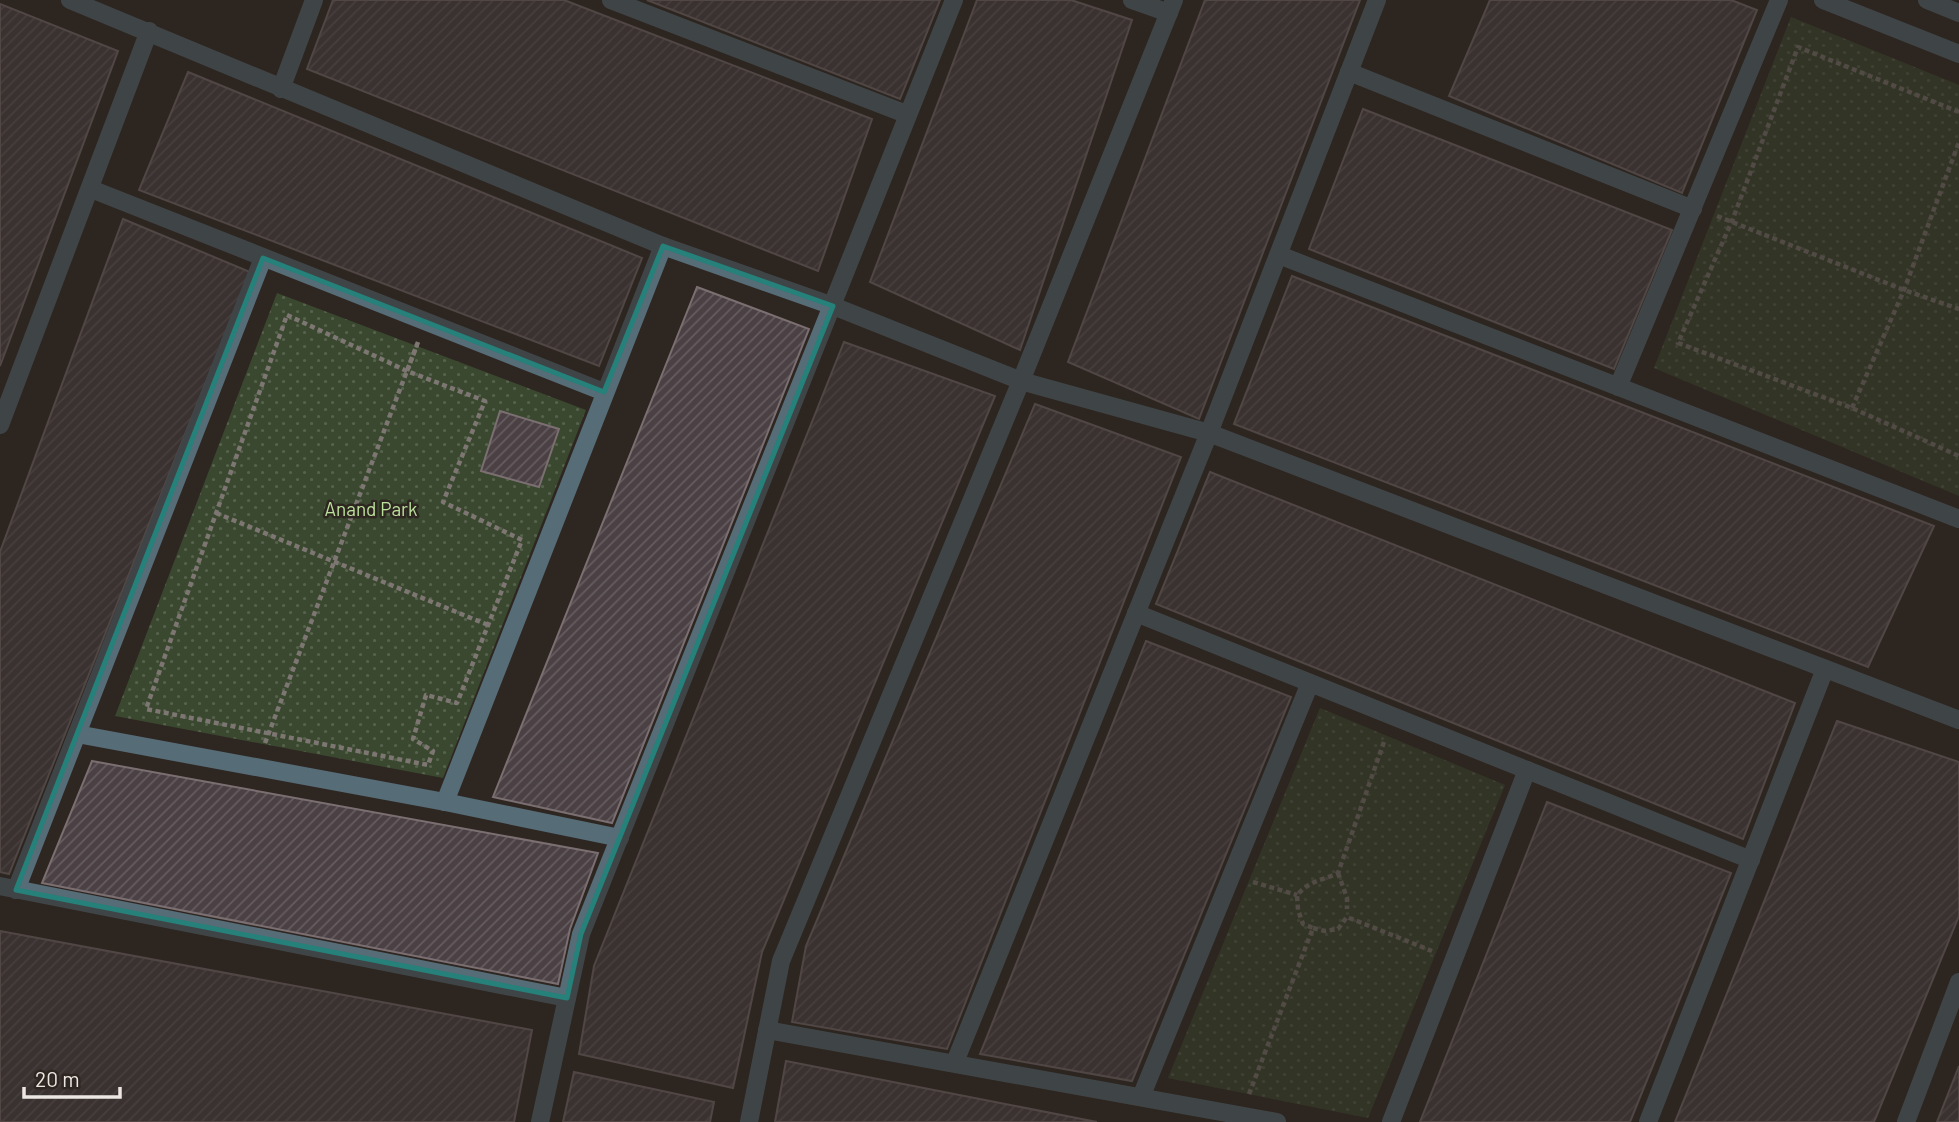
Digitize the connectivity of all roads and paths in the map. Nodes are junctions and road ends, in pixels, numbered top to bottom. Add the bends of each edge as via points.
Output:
1 (70, 0) edge
2 (314, 0) edge
3 (611, 0) edge
4 (954, 0) edge
5 (1132, 0) edge
6 (1377, 0) edge
7 (1779, 0) edge
8 (1824, 0) edge
9 (1927, 0) edge
10 (1172, 7) edge
11 (1959, 13) edge
12 (149, 31) junction
13 (1959, 54) edge
14 (1349, 72) junction
15 (281, 89) junction
16 (1959, 112) edge
17 (906, 114) junction
18 (1959, 142) edge
19 (91, 190) junction
20 (1693, 209) junction
21 (1732, 221) junction
22 (663, 246) junction
23 (1279, 255) junction
24 (263, 258) junction
25 (1904, 290) junction
26 (833, 306) junction
27 (1959, 309) edge
28 (407, 371) junction
29 (1021, 381) junction
30 (1618, 387) junction
31 (604, 392) junction
32 (1852, 408) junction
33 (0, 425) edge
34 (1209, 433) junction
35 (1959, 456) edge
36 (216, 513) junction
37 (1959, 519) edge
38 (334, 561) junction
39 (1136, 613) junction
40 (488, 625) junction
41 (1825, 669) junction
42 (1310, 683) junction
43 (1959, 720) edge
44 (78, 734) junction
45 (269, 734) junction
46 (1386, 735) dead end
47 (256, 767) junction
48 (1527, 770) junction
49 (445, 802) junction
50 (620, 838) junction
51 (1751, 860) junction
52 (1338, 873) junction
53 (1249, 880) dead end
54 (8, 888) edge
55 (1297, 895) junction
56 (1347, 909) dead end
57 (1312, 928) junction
58 (1436, 953) dead end
59 (1959, 982) edge
60 (567, 998) junction
61 (767, 1030) junction
62 (955, 1062) junction
63 (1249, 1094) dead end
64 (1141, 1097) junction
65 (540, 1122) edge
66 (749, 1122) edge
67 (1277, 1122) edge
68 (1391, 1122) edge
69 (1648, 1122) edge
70 (1906, 1122) edge

1 - 12 street
2 - 15 street
3 - 17 street
4 - 17 street
5 - 10 street
6 - 14 street
7 - 20 street
8 - 13 street
9 - 11 street
10 - 29 street
12 - 15 street
12 - 19 street
14 - 20 street
14 - 23 street
15 - 22 street
16 - 21 path via 1798,47
17 - 26 street
18 - 25 path
19 - 24 street
19 - 33 street
20 - 30 street
21 - 25 path
21 - 32 path via 1678,343
22 - 26 street
22 - 31 street
23 - 30 street
23 - 34 street
24 - 31 street
24 - 44 street
25 - 27 path
25 - 32 path
26 - 29 street
26 - 50 street
28 - 36 path via 287,315
28 - 38 path via 421,334
28 - 40 path via 485,401 443,502 522,540
29 - 34 street
29 - 61 street via 781,961
30 - 37 street
31 - 49 street
32 - 35 path
34 - 39 street
34 - 41 street
36 - 38 path
36 - 45 path via 146,709
38 - 40 path
38 - 45 path
39 - 42 street
39 - 62 street
40 - 45 path via 457,703 426,695 413,739 433,751 428,765
41 - 43 street
41 - 51 street
42 - 48 street
42 - 64 street
44 - 47 street
44 - 54 street
45 - 47 path
46 - 52 path
47 - 49 street
48 - 51 street
48 - 68 street
49 - 50 street
50 - 60 street via 581,934
51 - 69 street
52 - 55 path via 1309,883
52 - 56 path
53 - 55 path
54 - 60 street
55 - 57 path via 1303,924
57 - 58 path via 1338,929 1347,917
57 - 63 path
59 - 70 street
60 - 65 street
61 - 62 street
61 - 66 street
62 - 64 street
64 - 67 street

